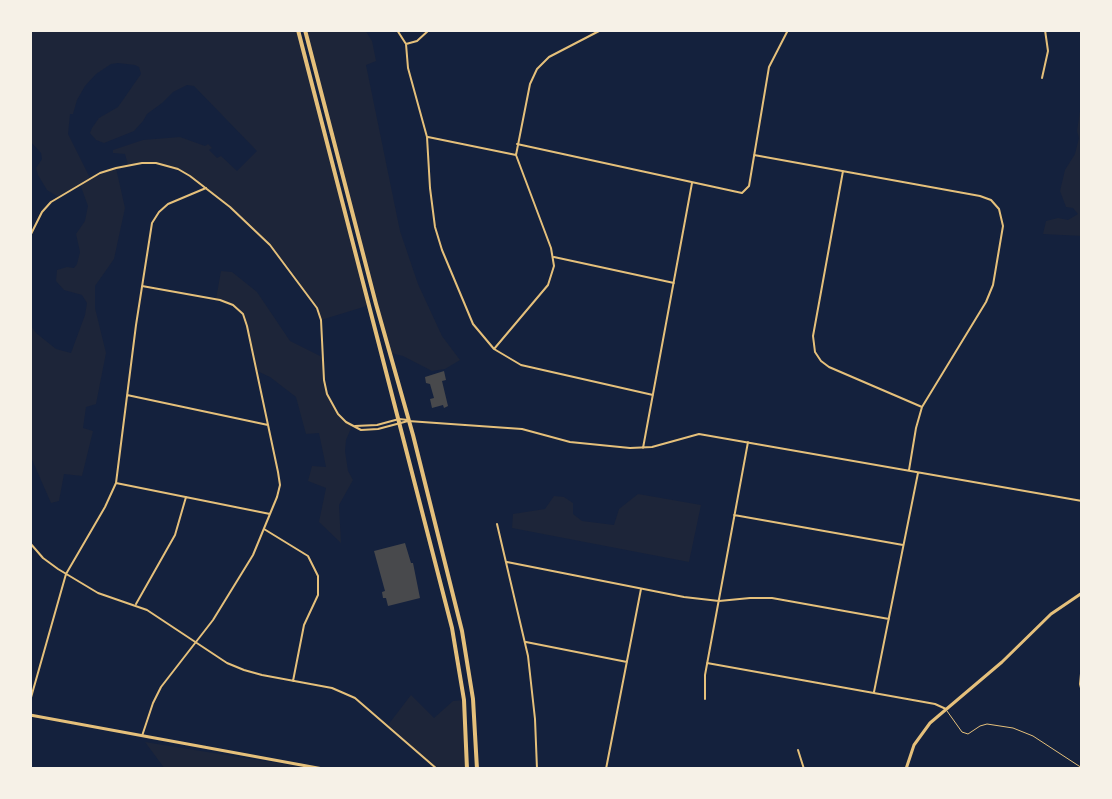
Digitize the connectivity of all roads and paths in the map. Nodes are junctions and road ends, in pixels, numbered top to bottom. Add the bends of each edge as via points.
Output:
1 (298, 30) edge
2 (304, 30) edge
3 (397, 30) edge
4 (429, 30) edge
5 (601, 30) edge
6 (788, 30) edge
7 (1045, 30) edge
8 (406, 44) junction
9 (1042, 78) dead end
10 (427, 137) junction
11 (517, 144) junction
12 (516, 155) junction
13 (754, 155) junction
14 (843, 171) junction
15 (692, 183) junction
16 (206, 188) junction
17 (30, 236) edge
18 (554, 257) junction
19 (674, 283) junction
20 (142, 286) junction
21 (494, 349) junction
22 (126, 395) junction
23 (653, 395) junction
24 (922, 407) junction
25 (399, 421) junction
26 (408, 421) junction
27 (268, 424) junction
28 (748, 442) junction
29 (643, 448) junction
30 (909, 471) junction
31 (918, 472) junction
32 (116, 483) junction
33 (186, 497) junction
34 (1082, 501) edge
35 (270, 514) junction
36 (734, 515) junction
37 (497, 524) dead end
38 (264, 529) junction
39 (30, 543) edge
40 (904, 545) junction
41 (507, 561) junction
42 (66, 574) junction
43 (641, 589) junction
44 (1082, 593) edge
45 (719, 601) junction
46 (136, 604) junction
47 (889, 619) junction
48 (196, 642) junction
49 (525, 642) junction
50 (627, 662) junction
51 (707, 663) junction
52 (1082, 663) edge
53 (293, 681) junction
54 (874, 692) junction
55 (1082, 692) edge
56 (705, 699) dead end
57 (30, 701) edge
58 (946, 709) junction
59 (30, 715) edge
60 (142, 736) junction
61 (798, 750) dead end
62 (1082, 768) edge
63 (323, 769) edge
64 (437, 769) edge
65 (467, 769) edge
66 (477, 769) edge
67 (537, 769) edge
68 (606, 769) edge
69 (804, 769) edge
70 (906, 769) edge

1 - 25 highway
2 - 26 highway
3 - 8 street
4 - 8 street via 417,41
5 - 11 street via 554,54 537,69
6 - 13 street via 770,67
7 - 9 street via 1048,51
8 - 10 street via 408,68
10 - 12 street
10 - 21 street via 431,198 442,250 469,317
11 - 12 street
11 - 15 street
12 - 18 street
13 - 14 street
13 - 15 street via 749,186 742,193
14 - 24 street via 813,336 815,352 829,367
14 - 24 street via 984,197 996,205 1003,219 990,294
15 - 19 street
16 - 17 street via 171,166 149,163 116,168 51,202
16 - 20 street via 168,204 155,218
16 - 25 street via 270,245 317,308 327,394 338,414 352,426
18 - 19 street
18 - 21 street via 548,285
19 - 23 street
20 - 22 street
20 - 27 street via 216,299 233,305 243,314
21 - 23 street via 525,366
22 - 27 street
22 - 32 street
23 - 29 street
24 - 30 street
25 - 26 street
25 - 65 highway via 456,646 464,700
26 - 29 street via 522,429 570,442
26 - 66 highway via 465,649 474,708
27 - 35 street via 279,485
28 - 29 street via 692,434
28 - 30 street
28 - 36 street
30 - 31 street
31 - 34 street
31 - 40 street
32 - 33 street
32 - 42 street
33 - 35 street
33 - 46 street via 175,536
35 - 38 street
36 - 40 street
36 - 45 street
37 - 41 street
38 - 48 street via 247,566
38 - 53 street via 308,556 318,576 318,595 304,625
39 - 42 street
40 - 47 street
41 - 43 street
41 - 49 street
42 - 46 street via 98,593
42 - 57 street
43 - 45 street
43 - 50 street
44 - 58 main road via 1044,620
45 - 47 street via 772,598
45 - 51 street
46 - 48 street
47 - 54 street
48 - 53 street via 236,667
48 - 60 street via 157,695
49 - 50 street
49 - 67 street via 534,702
50 - 68 street
51 - 54 street
51 - 56 street
52 - 55 street
53 - 64 street via 332,688 355,698
54 - 58 street
58 - 62 lane via 962,732 968,734 987,724 1013,728 1033,736
58 - 70 main road via 920,736
59 - 60 main road
60 - 63 main road
61 - 69 street

